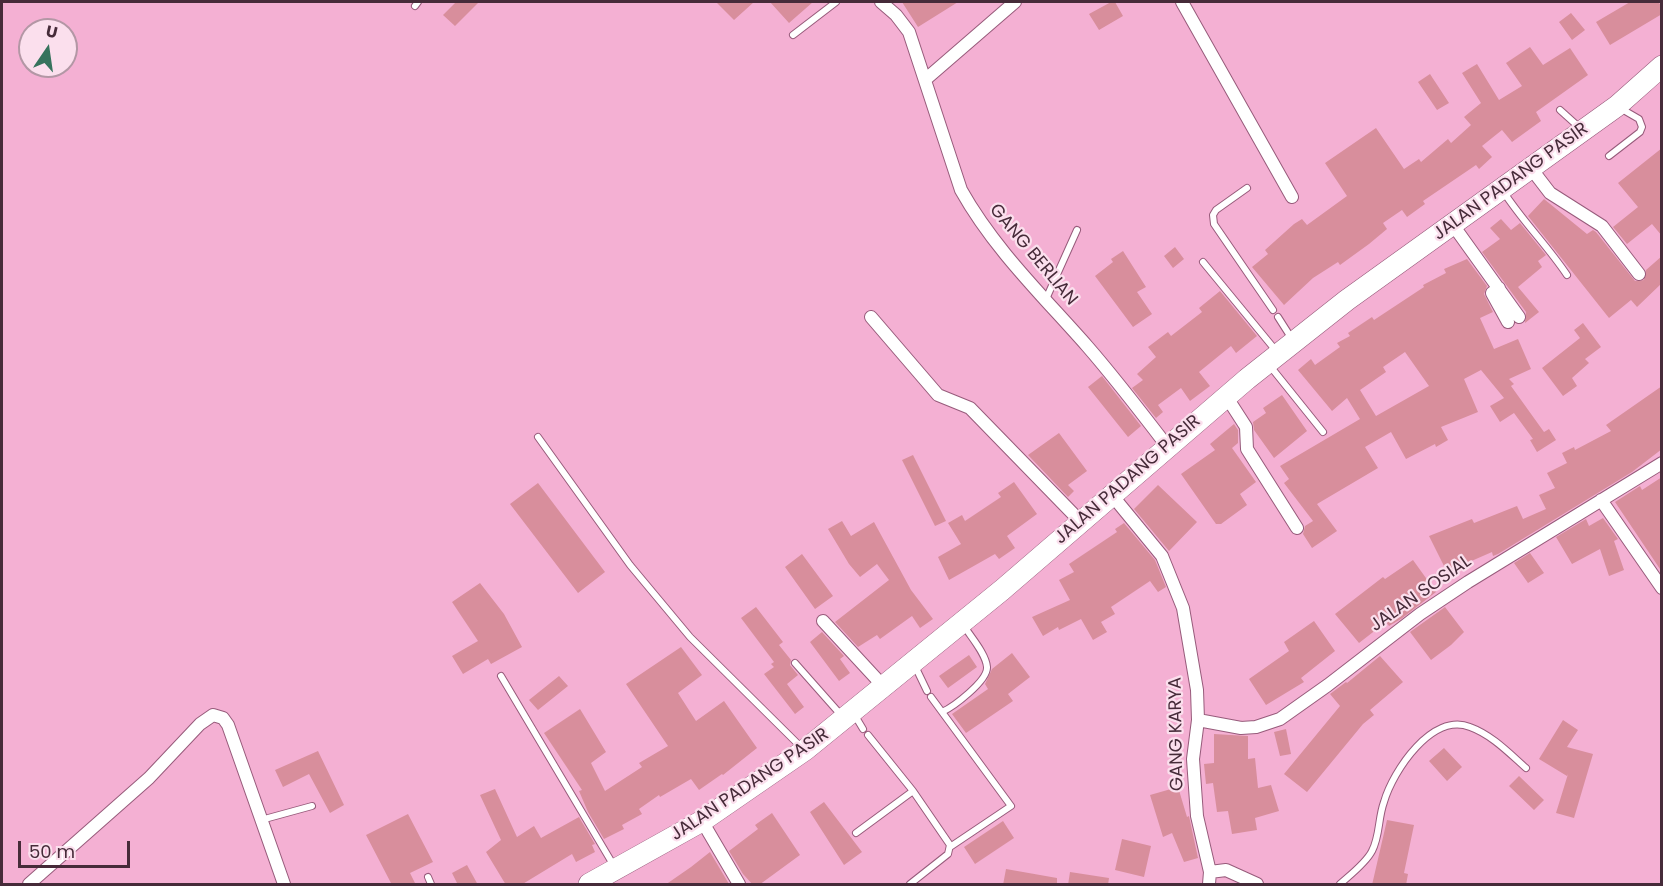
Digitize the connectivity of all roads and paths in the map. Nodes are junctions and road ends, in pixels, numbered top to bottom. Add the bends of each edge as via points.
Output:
1 (836, 2) edge
2 (881, 2) edge
3 (1016, 2) edge
4 (1182, 2) edge
5 (793, 35) dead end
6 (1662, 66) edge
7 (926, 79) junction
8 (1617, 106) junction
9 (1560, 110) dead end
10 (1582, 130) junction
11 (1609, 156) dead end
12 (1530, 167) junction
13 (1247, 188) dead end
14 (1502, 188) junction
15 (1292, 197) dead end
16 (1453, 225) junction
17 (1077, 230) dead end
18 (1203, 262) dead end
19 (1639, 274) dead end
20 (1567, 275) dead end
21 (1045, 300) junction
22 (1273, 310) dead end
23 (871, 317) dead end
24 (1278, 317) dead end
25 (1513, 319) dead end
26 (1280, 353) junction
27 (1226, 396) junction
28 (1323, 432) dead end
29 (538, 437) dead end
30 (1167, 446) junction
31 (1662, 463) edge
32 (1111, 494) junction
33 (1601, 500) junction
34 (1080, 521) junction
35 (1297, 528) dead end
36 (1662, 588) edge
37 (823, 621) dead end
38 (962, 623) junction
39 (795, 663) dead end
40 (914, 663) junction
41 (501, 676) dead end
42 (884, 687) junction
43 (942, 712) junction
44 (1198, 720) junction
45 (857, 724) junction
46 (805, 750) junction
47 (1526, 768) dead end
48 (913, 791) junction
49 (312, 806) dead end
50 (261, 820) junction
51 (702, 821) junction
52 (856, 832) dead end
53 (950, 848) junction
54 (616, 869) junction
55 (428, 877) dead end
56 (1210, 878) edge
57 (29, 885) edge
58 (284, 885) edge
59 (431, 885) edge
60 (589, 885) edge
61 (739, 885) edge
62 (910, 885) edge
63 (1257, 885) edge
64 (1340, 885) edge

1 - 5 lane
2 - 7 street, GANG BERLIAN via 909,32
3 - 7 street
4 - 15 street
6 - 8 highway, JALAN PADANG PASIR
7 - 21 street, GANG BERLIAN via 962,190 989,235
8 - 10 highway, JALAN PADANG PASIR
8 - 11 lane via 1639,119 1642,127
9 - 10 lane
10 - 12 highway, JALAN PADANG PASIR
12 - 14 highway, JALAN PADANG PASIR
12 - 19 street via 1550,193 1602,226
13 - 22 lane via 1213,215 1215,224
14 - 16 highway, JALAN PADANG PASIR
14 - 20 lane via 1527,227
16 - 25 street via 1498,288 1492,293
16 - 26 highway, JALAN PADANG PASIR
17 - 21 lane
18 - 26 lane
21 - 30 street, GANG BERLIAN
23 - 34 street via 938,395 970,408
24 - 26 lane
26 - 27 highway, JALAN PADANG PASIR
26 - 28 lane
27 - 30 highway, JALAN PADANG PASIR
27 - 35 street via 1246,427 1247,449
29 - 46 lane via 630,565 690,637
30 - 32 highway, JALAN PADANG PASIR
31 - 33 street, JALAN SOSIAL
32 - 34 highway, JALAN PADANG PASIR
32 - 44 street, GANG KARYA via 1162,556 1178,591 1192,656
33 - 36 street
33 - 44 street, JALAN SOSIAL via 1420,614 1280,719 1241,728
34 - 38 highway, JALAN PADANG PASIR
37 - 42 street
38 - 40 highway, JALAN PADANG PASIR
38 - 43 lane via 987,668 985,677
39 - 45 lane
40 - 42 highway, JALAN PADANG PASIR
40 - 43 lane
41 - 54 lane
42 - 45 highway, JALAN PADANG PASIR
43 - 53 lane via 1011,806
44 - 56 street, GANG KARYA via 1193,775
45 - 46 highway, JALAN PADANG PASIR
45 - 48 lane
46 - 51 highway, JALAN PADANG PASIR
47 - 64 lane via 1492,739 1469,726 1449,725 1428,737 1409,753 1394,776 1383,802 1371,854
48 - 52 lane
48 - 53 lane
49 - 50 lane
50 - 57 street via 228,725 223,718 213,715
50 - 58 street
51 - 54 highway, JALAN PADANG PASIR
51 - 61 street
53 - 62 lane via 948,854
54 - 60 highway, JALAN PADANG PASIR
55 - 59 lane
56 - 63 street, GANG KARYA via 1226,870

